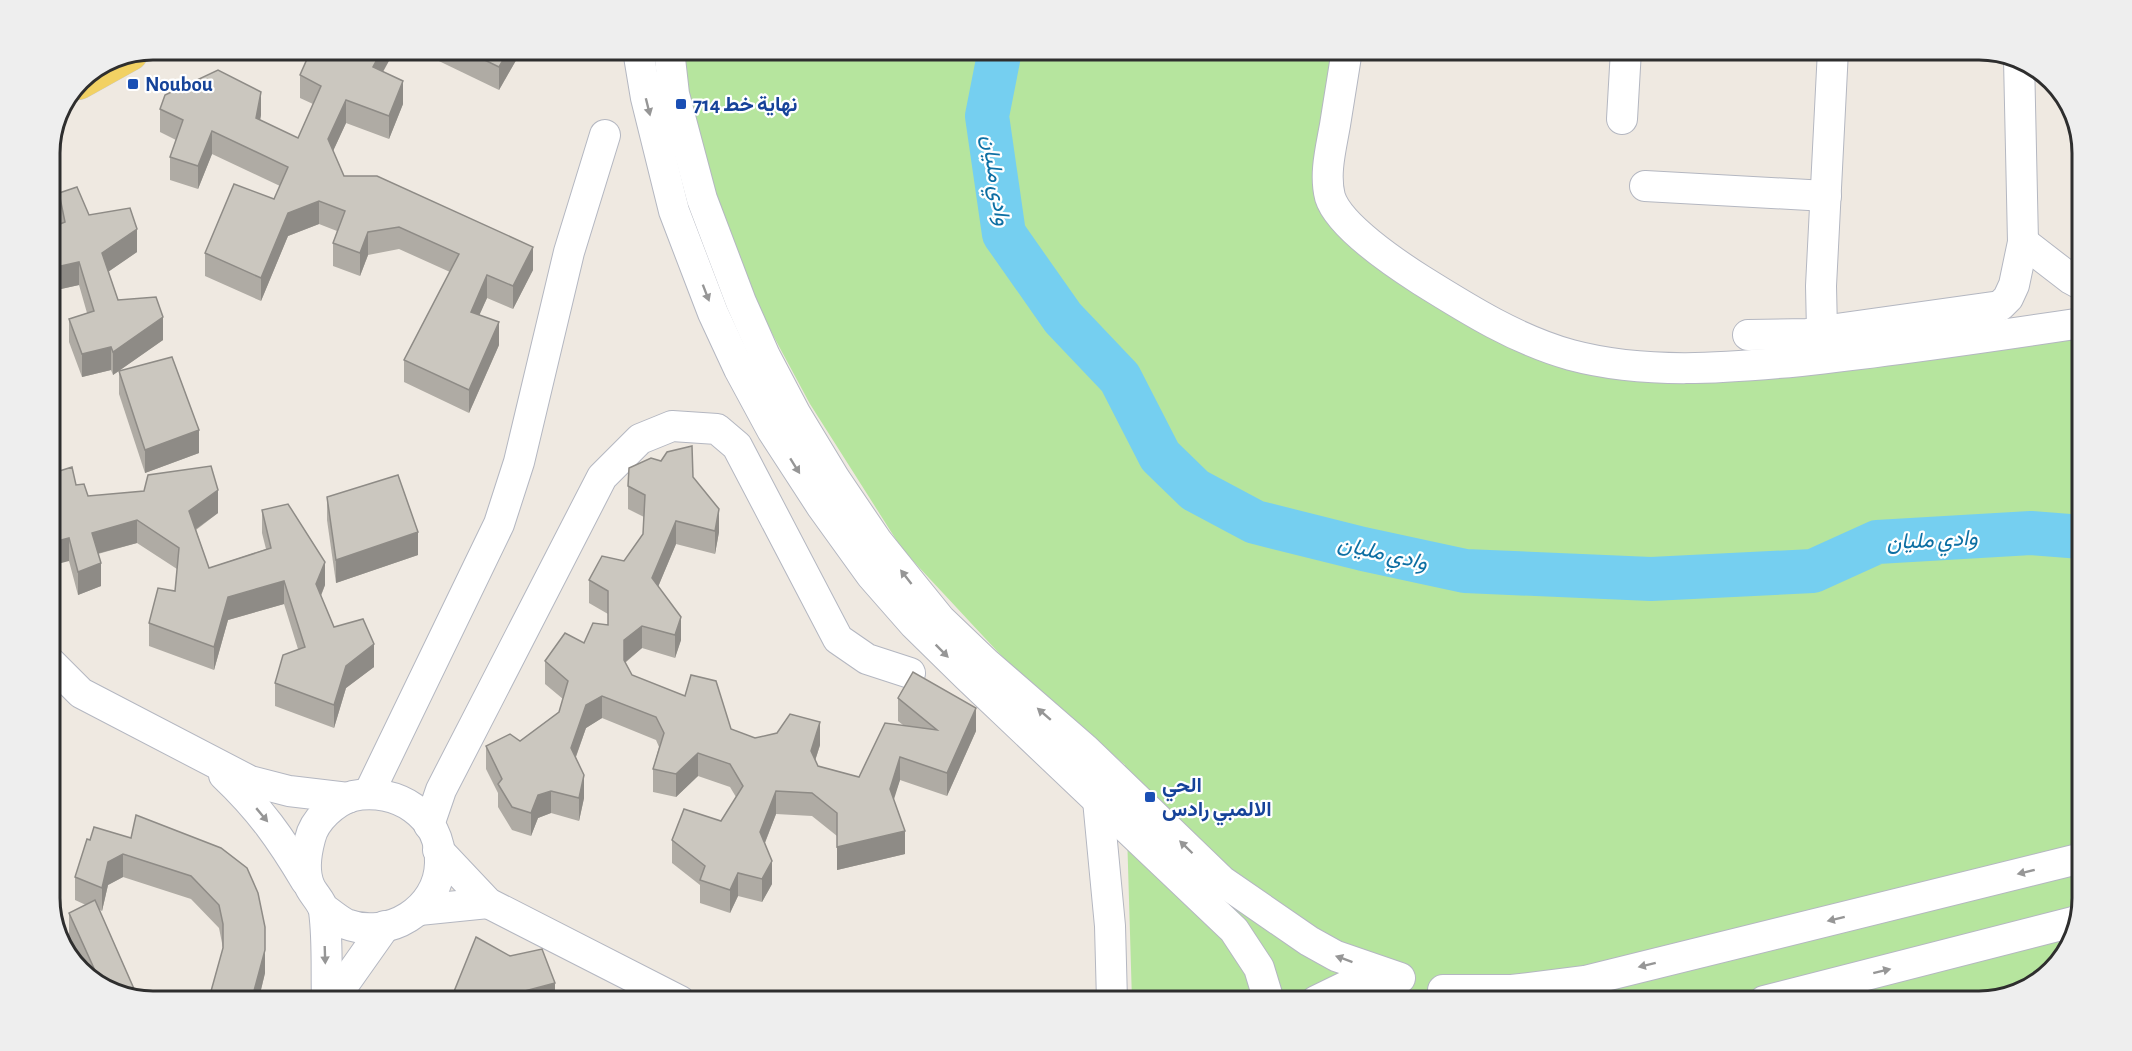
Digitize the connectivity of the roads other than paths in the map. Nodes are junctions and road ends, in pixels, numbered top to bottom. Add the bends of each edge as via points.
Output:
1 (640, 60) edge
2 (670, 60) edge
3 (1345, 60) edge
4 (1625, 60) edge
5 (1833, 60) edge
6 (2019, 70) edge
7 (1622, 119) dead end
8 (605, 135) dead end
9 (1645, 186) dead end
10 (1826, 196) junction
11 (2022, 242) junction
12 (2072, 280) edge
13 (2072, 324) edge
14 (1822, 331) junction
15 (1748, 335) dead end
16 (60, 672) edge
17 (910, 673) edge
18 (206, 759) junction
19 (359, 795) junction
20 (1098, 800) junction
21 (433, 838) junction
22 (2072, 860) edge
23 (316, 897) junction
24 (489, 903) junction
25 (419, 910) junction
26 (2069, 923) edge
27 (385, 927) junction
28 (1400, 978) junction
29 (326, 991) edge
30 (340, 991) edge
31 (659, 991) edge
32 (1112, 991) edge
33 (1266, 991) edge
34 (1337, 991) edge
35 (1438, 991) edge
36 (1502, 991) edge
37 (1807, 991) edge

1 -> 20 street via 675,211 713,313 772,430 822,507 914,624
28 -> 2 street via 1336,956 1222,881 1085,749 940,619 906,578 835,479 795,413 746,313 702,199 674,94
3 - 13 street via 1328,162 1330,199 1337,211 1397,265 1528,341 1616,364 1657,368 1752,366 1862,355
4 - 7 street
5 - 10 street
6 - 11 street
8 - 19 street via 566,263 519,462 499,524
9 - 10 street
10 - 14 street
11 - 12 street
11 - 14 street via 2014,285 2000,306
14 - 15 street
16 - 18 street via 81,693
17 - 21 street via 867,659 838,639 737,446 717,429 672,426 640,439 602,477 441,790
18 - 19 street via 272,788
18 -> 23 street via 245,795 280,837
19 - 21 street via 400,799 422,814
19 - 23 street via 326,812 311,834 305,859
20 - 32 street
20 - 33 street via 1234,930 1259,968
21 - 24 street
21 - 25 street via 440,862 435,889
22 -> 36 street via 1585,981
23 - 27 street via 345,923 371,929
23 -> 29 street
24 - 25 street
24 - 31 street
25 - 27 street
37 -> 26 street
27 - 30 street
28 - 34 street via 1353,983
28 - 35 street

